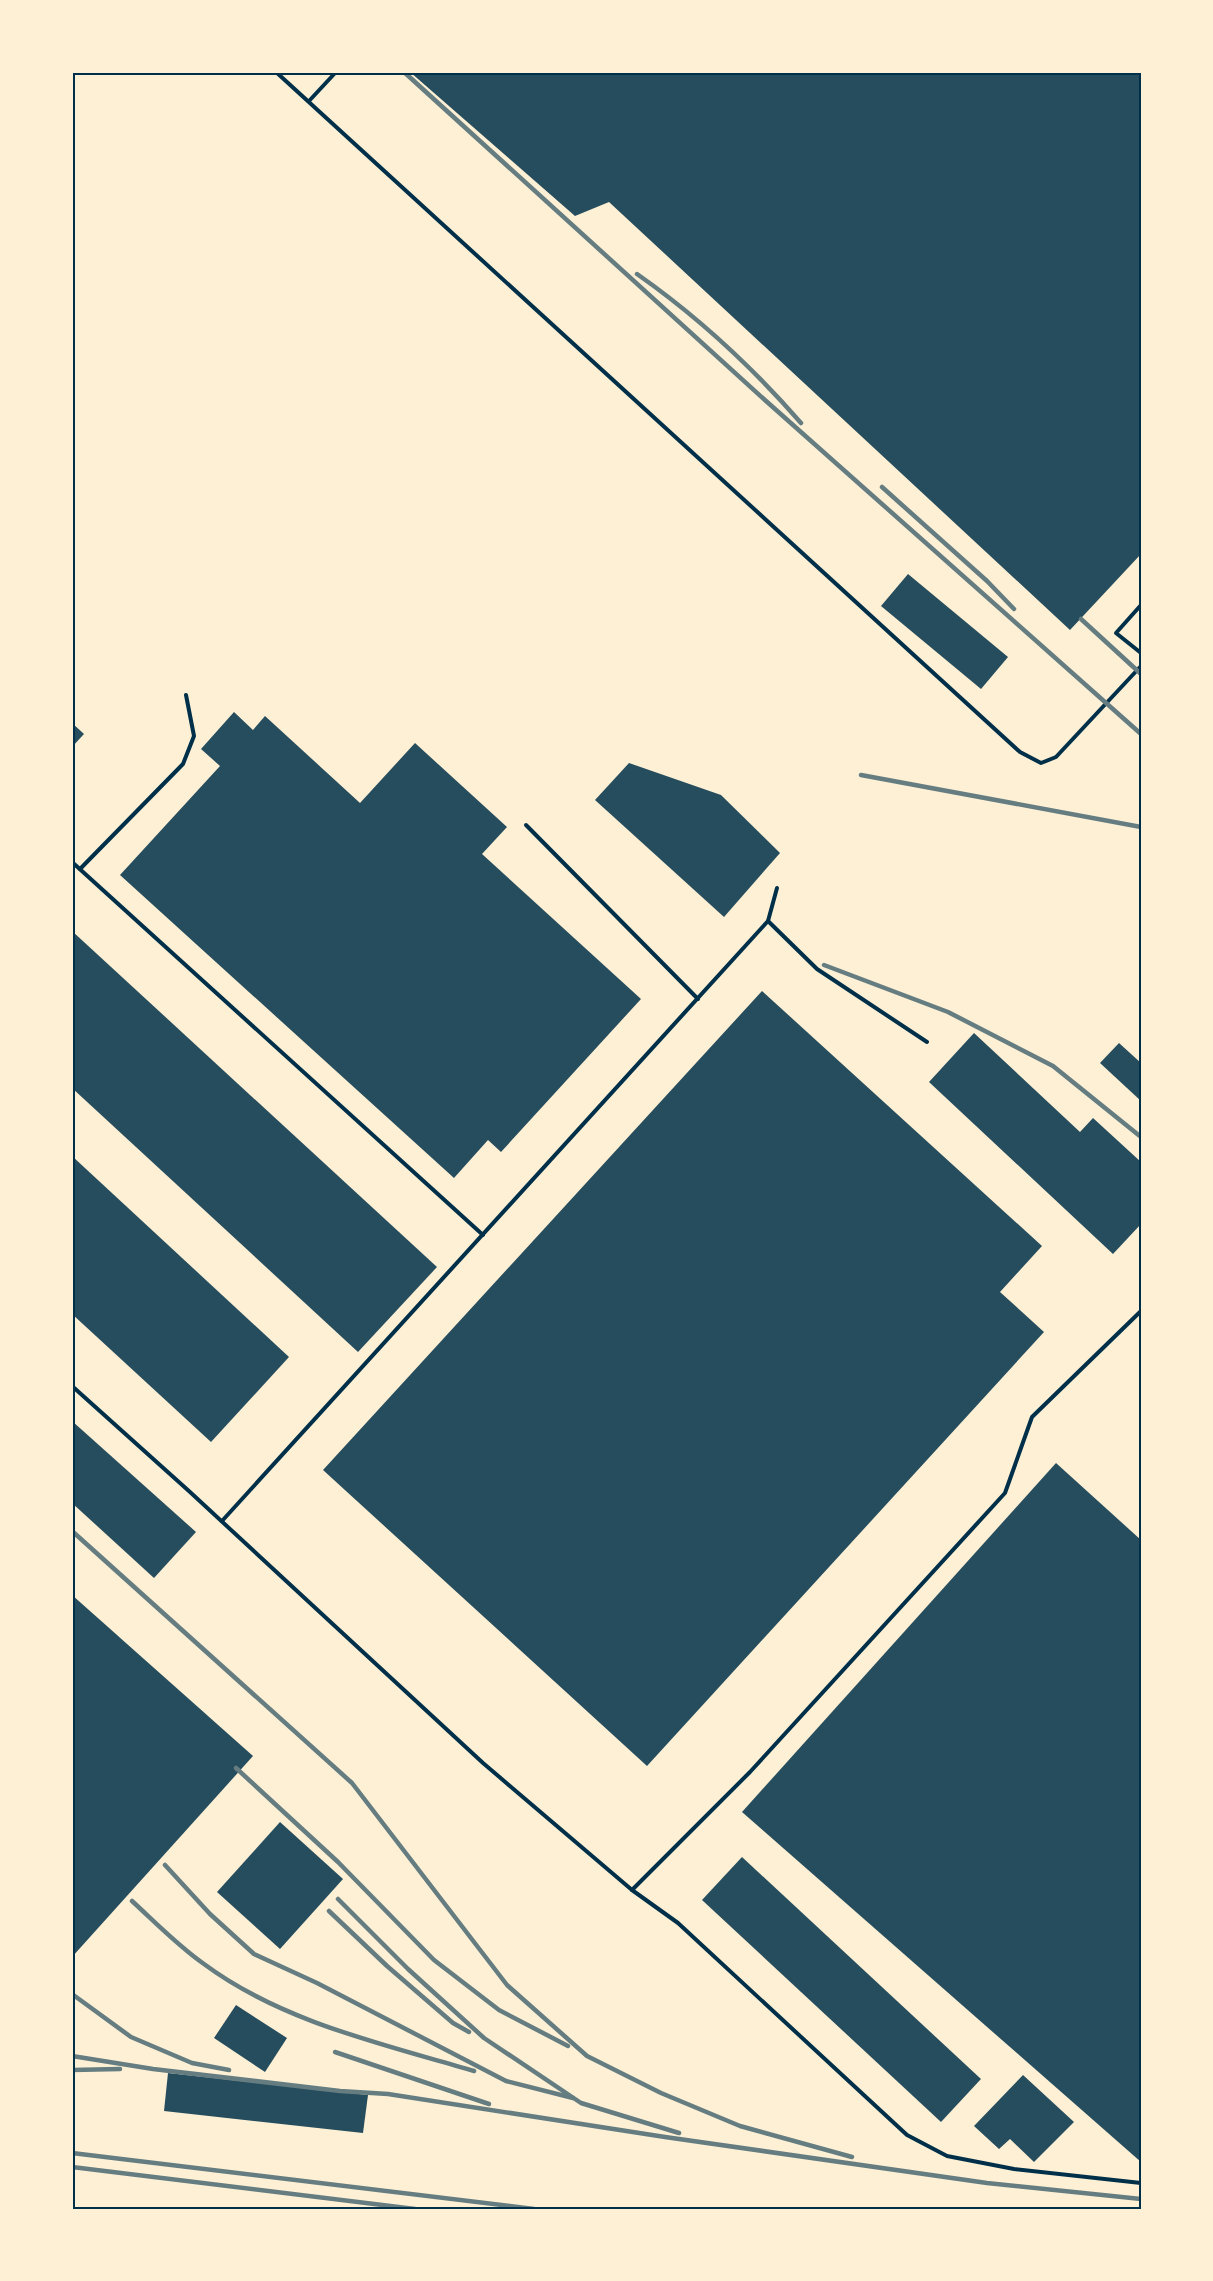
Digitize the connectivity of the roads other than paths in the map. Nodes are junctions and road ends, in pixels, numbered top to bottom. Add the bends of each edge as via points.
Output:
1 (276, 72) edge
2 (336, 72) edge
3 (309, 101) junction
4 (1141, 606) edge
5 (1141, 653) edge
6 (1141, 666) edge
7 (186, 695) dead end
8 (526, 825) dead end
9 (72, 862) edge
10 (80, 869) junction
11 (777, 888) dead end
12 (768, 921) junction
13 (698, 999) junction
14 (927, 1042) dead end
15 (483, 1235) junction
16 (1141, 1311) edge
17 (72, 1386) edge
18 (222, 1521) junction
19 (632, 1890) junction
20 (1141, 2183) edge

1 - 3 lane
2 - 3 lane
3 - 6 lane via 1020,752 1041,763 1056,757
4 - 5 lane via 1116,633
7 - 10 lane via 194,736 183,765
8 - 13 lane
9 - 10 lane
10 - 15 lane
11 - 12 lane
12 - 13 lane
12 - 14 lane via 817,969
13 - 15 lane
15 - 18 lane
16 - 19 lane via 1032,1417 1005,1493 750,1772
17 - 18 lane
18 - 19 lane via 483,1763
19 - 20 lane via 678,1923 907,2135 947,2156 1014,2169

